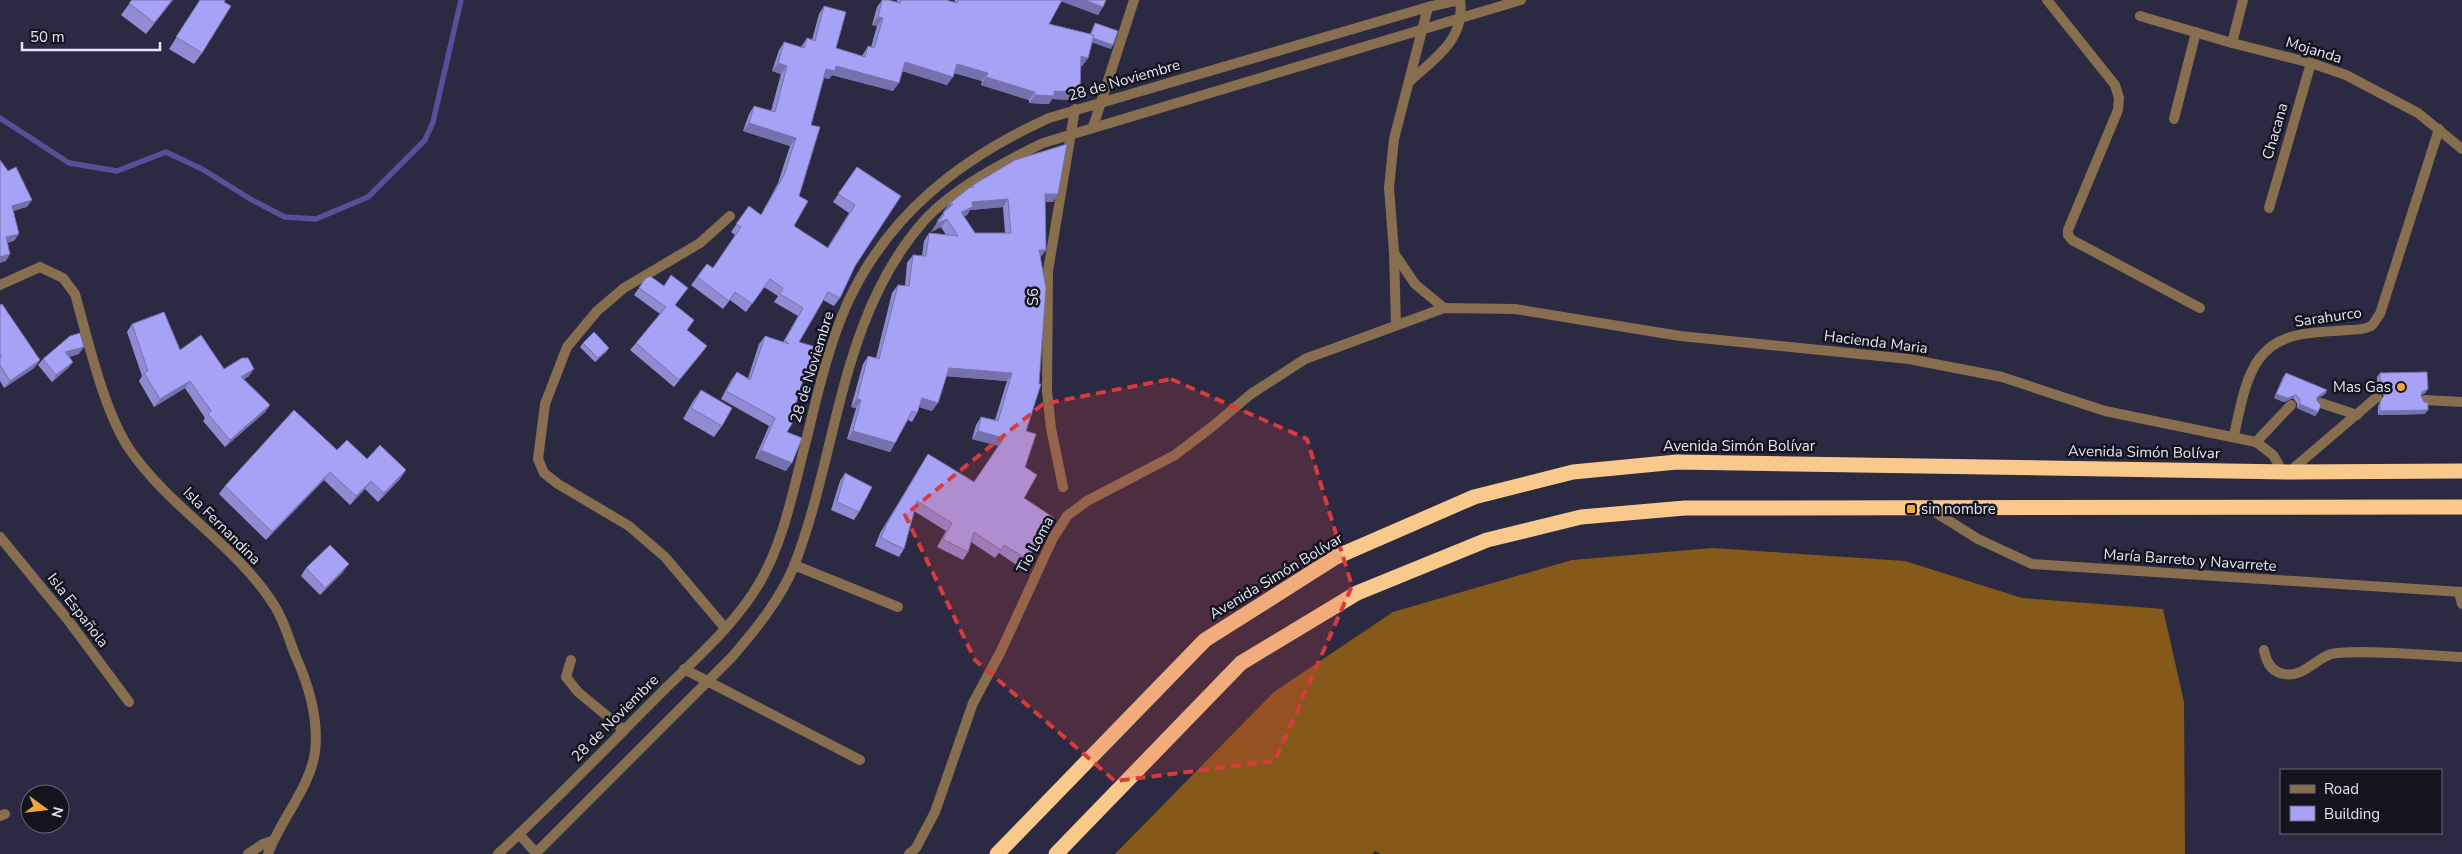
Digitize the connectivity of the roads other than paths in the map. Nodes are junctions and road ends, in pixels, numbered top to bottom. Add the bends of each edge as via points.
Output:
1 (1134, 0) edge
2 (1459, 0) edge
3 (1521, 0) edge
4 (2047, 0) edge
5 (2243, 0) edge
6 (1428, 7) junction
7 (2140, 16) dead end
8 (1461, 19) junction
9 (1421, 31) junction
10 (2196, 32) junction
11 (2232, 43) junction
12 (2311, 63) junction
13 (1408, 83) junction
14 (1100, 102) junction
15 (1075, 109) junction
16 (2174, 119) dead end
17 (1093, 127) junction
18 (2440, 129) junction
19 (1070, 133) junction
20 (2462, 149) edge
21 (2269, 208) dead end
22 (730, 216) dead end
23 (1394, 252) junction
24 (0, 285) edge
25 (1444, 308) junction
26 (2200, 308) dead end
27 (1396, 325) junction
28 (2377, 397) dead end
29 (2425, 400) edge
30 (2462, 402) edge
31 (2321, 403) edge
32 (2291, 406) dead end
33 (2357, 414) junction
34 (2234, 436) junction
35 (2256, 442) junction
36 (2286, 472) junction
37 (2462, 472) edge
38 (1063, 486) dead end
39 (2462, 507) edge
40 (1930, 509) junction
41 (0, 537) edge
42 (794, 565) junction
43 (2460, 592) edge
44 (2462, 604) edge
45 (898, 607) dead end
46 (725, 628) junction
47 (2264, 650) dead end
48 (2462, 656) edge
49 (571, 660) dead end
50 (684, 669) junction
51 (707, 683) junction
52 (129, 702) dead end
53 (624, 730) junction
54 (860, 760) dead end
55 (519, 834) junction
56 (272, 841) junction
57 (248, 854) edge
58 (268, 854) edge
59 (498, 854) edge
60 (535, 854) edge
61 (909, 854) edge
62 (996, 854) edge
63 (1056, 854) edge

1 - 14 street
2 - 6 street, 28 de Noviembre
2 - 8 street
3 - 8 street
4 - 26 street via 2115,85 2120,98 2068,235
5 - 11 street
6 - 9 street
6 - 14 street, 28 de Noviembre
7 - 10 street, Mojanda
8 - 9 street
8 - 13 street via 1453,39
9 - 13 street
9 - 17 street
10 - 11 street, Mojanda
10 - 16 street
11 - 12 street, Mojanda
12 - 18 street, Mojanda via 2384,94
12 - 21 street, Chacana
13 - 23 street via 1394,139 1389,188
14 - 15 street, 28 de Noviembre
14 - 17 street
15 - 19 street, S6
15 - 46 street, 28 de Noviembre via 1013,134 970,160 911,208 886,239 847,303 834,336 787,515 774,550 760,583
17 - 19 street
18 - 20 street, Mojanda
18 - 34 street, Sarahurco via 2380,314 2371,326 2298,334 2274,343 2259,359 2251,376
19 - 38 street, S6 via 1048,270 1047,391 1052,436
19 - 42 street via 984,174 924,220 905,245 860,333
22 - 46 street via 700,243 624,288 597,311 566,347 545,404 538,459 544,473 558,484 629,526 665,557
23 - 25 street via 1415,284
23 - 27 street
24 - 56 street, Isla Fernandina via 40,267 63,278 75,294 112,413 129,449 147,473 243,566 274,605 307,682 316,732 315,753 304,783
25 - 27 street, Hacienda Maria
25 - 34 street, Hacienda Maria via 1515,309 1680,336 1910,360 2002,377 2105,411
27 - 61 street, Tio Loma via 1305,359 1251,394 1175,455 1087,501 1067,516 1053,538 973,703 935,812 916,848
28 - 33 street
29 - 30 street
31 - 33 street
32 - 35 street
33 - 36 street
34 - 35 street, Hacienda Maria
35 - 36 street, Hacienda Maria via 2273,455
36 - 37 highway, Avenida Simón Bolívar
36 - 62 highway, Avenida Simón Bolívar via 1677,462 1573,472 1474,497 1336,557 1205,640
39 - 40 highway
40 - 43 street, María Barreto y Navarrete via 1978,539 2032,564
40 - 63 highway via 1685,508 1581,517 1487,540 1357,593 1241,663
41 - 52 street, Isla Española
42 - 45 street
42 - 51 street via 757,628
43 - 44 street
46 - 50 street, 28 de Noviembre
47 - 48 street via 2265,660 2275,671 2286,674 2309,668 2334,653
49 - 53 street via 566,677 578,692
50 - 51 street
50 - 53 street, 28 de Noviembre
51 - 54 street
51 - 60 street
53 - 55 street, 28 de Noviembre
55 - 59 street, 28 de Noviembre
55 - 60 street
56 - 57 street
56 - 58 street, Isla Fernandina

